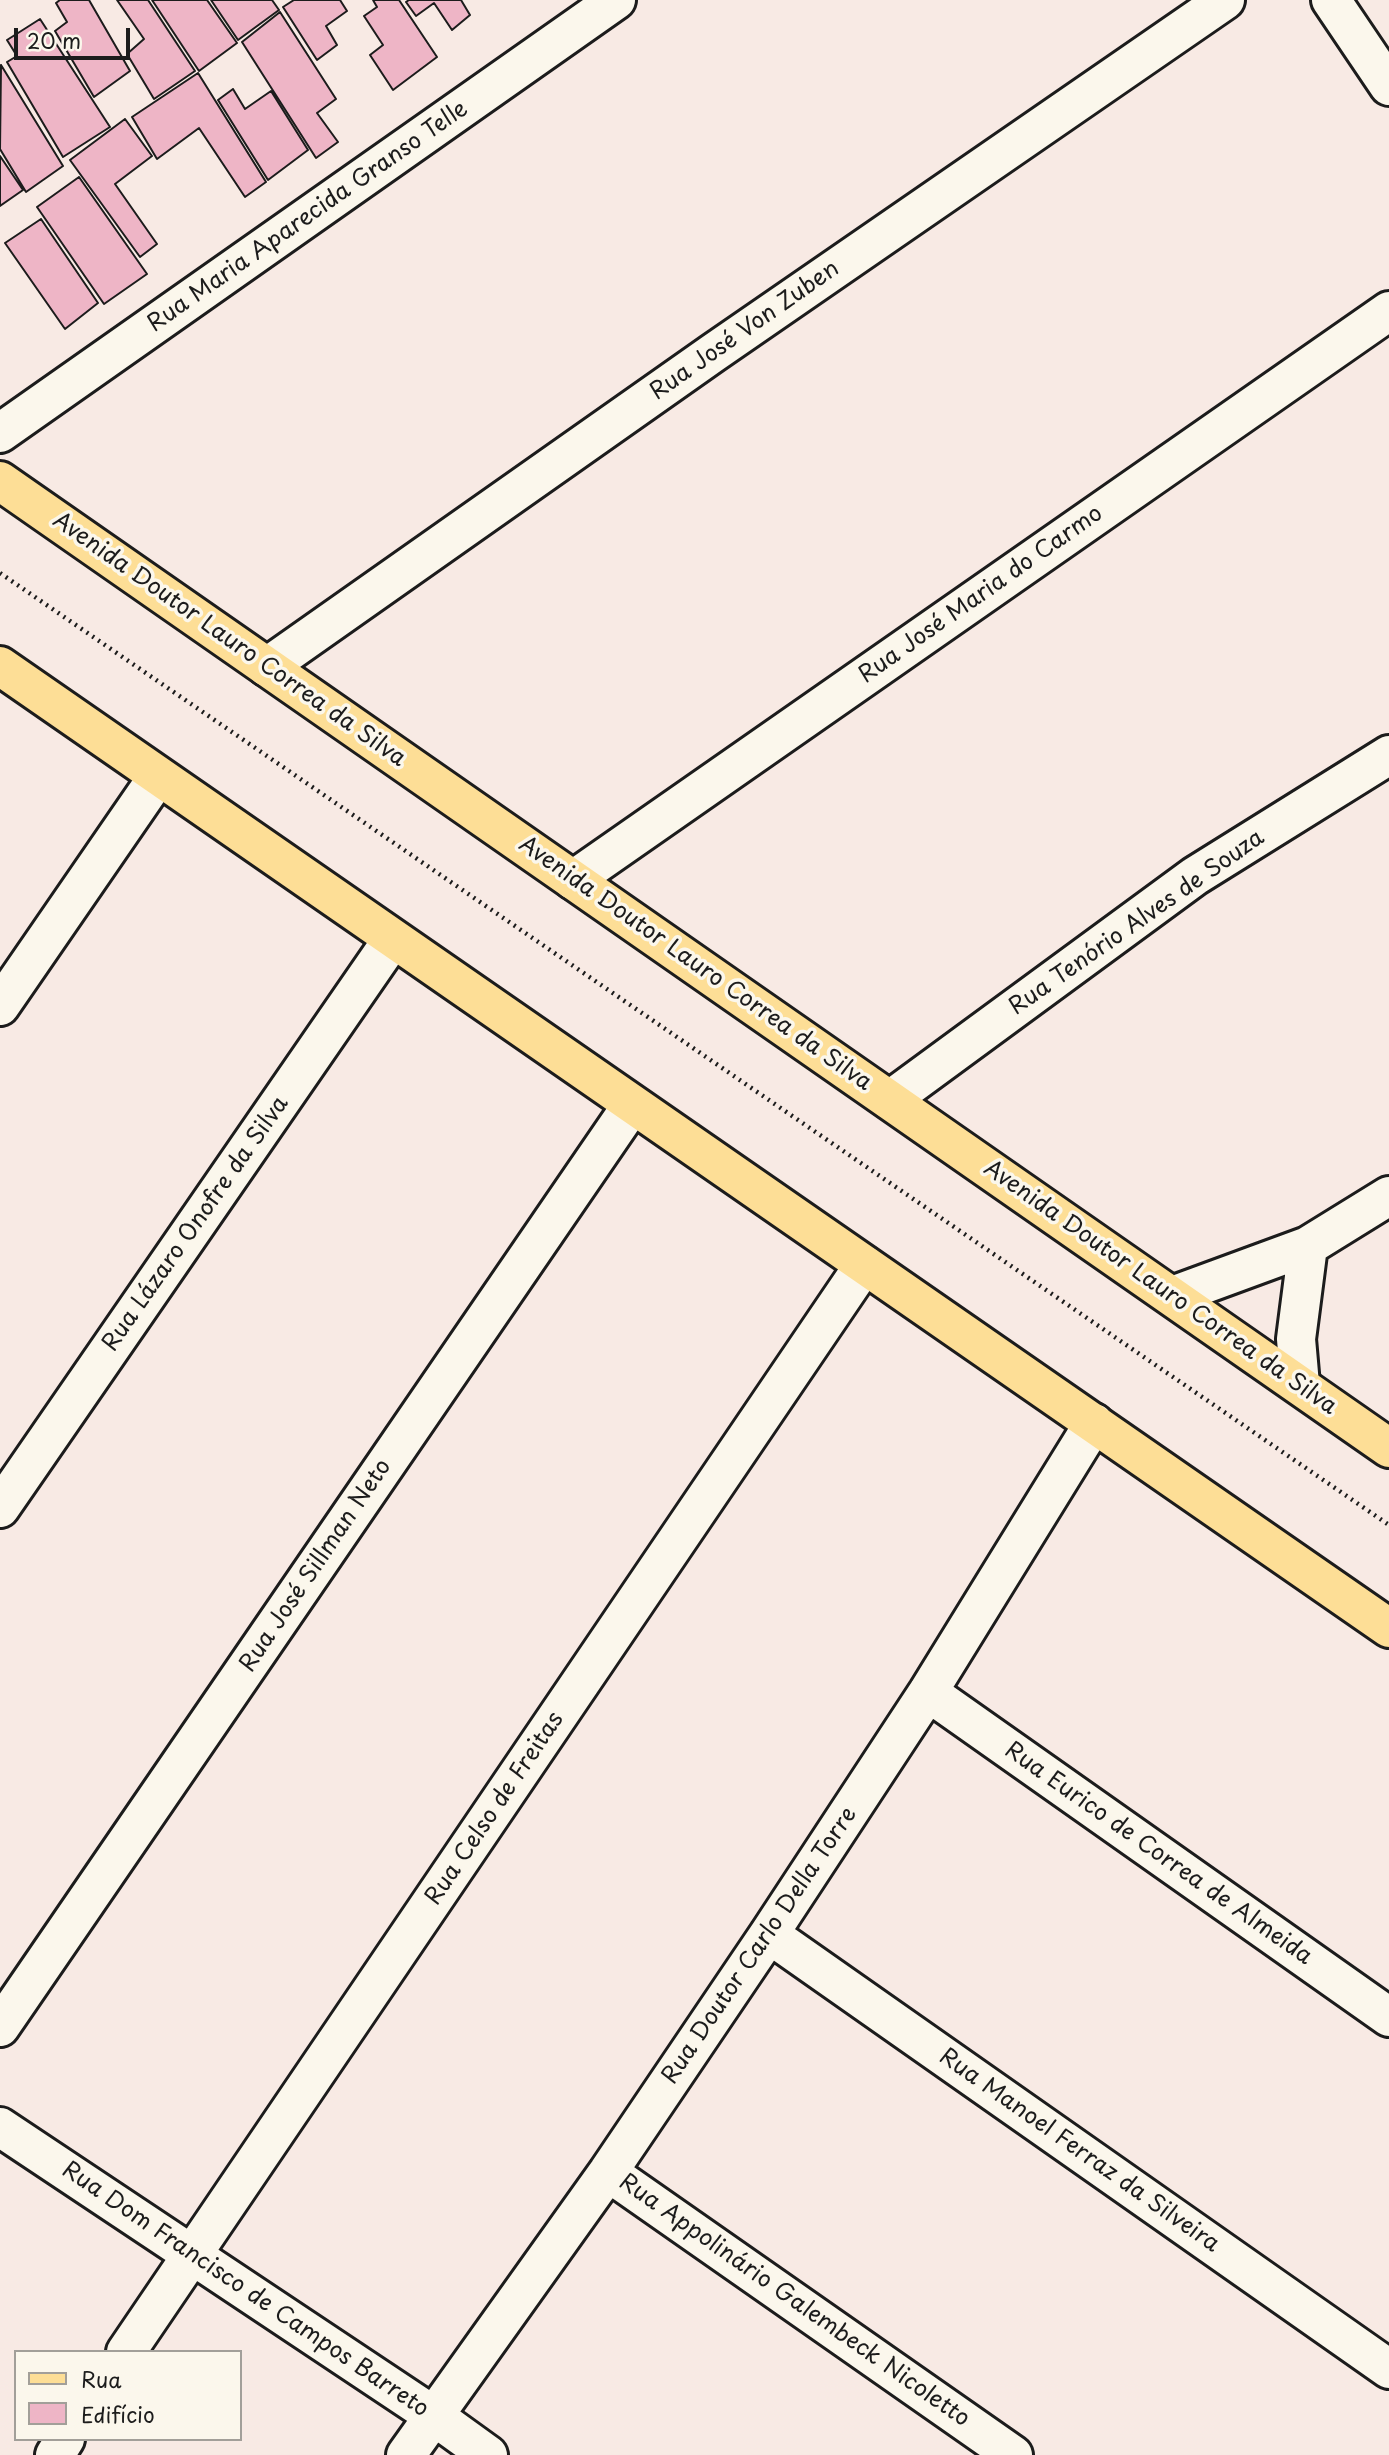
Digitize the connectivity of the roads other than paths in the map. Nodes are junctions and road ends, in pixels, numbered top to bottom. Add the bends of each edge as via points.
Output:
1 (616, 0) edge
2 (1226, 0) edge
3 (1331, 0) edge
4 (1389, 86) edge
5 (1389, 311) edge
6 (0, 433) edge
7 (0, 481) edge
8 (0, 666) edge
9 (267, 667) junction
10 (1389, 755) edge
11 (158, 778) junction
12 (573, 880) junction
13 (392, 940) junction
14 (0, 1006) edge
15 (890, 1100) junction
16 (632, 1105) junction
17 (1389, 1196) edge
18 (1308, 1246) junction
19 (864, 1265) junction
20 (1172, 1296) junction
21 (1300, 1385) junction
22 (1094, 1423) junction
23 (1389, 1448) edge
24 (0, 1507) edge
25 (1389, 1628) edge
26 (928, 1692) junction
27 (769, 1934) junction
28 (1389, 2017) edge
29 (0, 2027) edge
30 (0, 2127) edge
31 (608, 2172) junction
32 (193, 2254) junction
33 (127, 2350) edge
34 (1389, 2368) edge
35 (434, 2416) junction
36 (406, 2455) edge
37 (488, 2455) edge
38 (1013, 2455) edge

1 - 6 street, Rua Maria Aparecida Granso Telle
2 - 9 street, Rua José Von Zuben
3 - 4 street
5 - 12 street, Rua José Maria do Carmo
7 - 9 main road, Avenida Doutor Lauro Correa da Silva
8 - 11 main road
9 - 12 main road, Avenida Doutor Lauro Correa da Silva
10 - 15 street, Rua Tenório Alves de Souza via 1195,876
11 - 13 main road
11 - 14 street
12 - 15 main road, Avenida Doutor Lauro Correa da Silva
13 - 16 main road
13 - 24 street, Rua Lázaro Onofre da Silva
15 - 20 main road, Avenida Doutor Lauro Correa da Silva
16 - 19 main road
16 - 29 street, Rua José Sillman Neto
17 - 18 street
18 - 20 street
18 - 21 street via 1296,1339
19 - 22 main road
19 - 32 street, Rua Celso de Freitas
20 - 21 main road, Avenida Doutor Lauro Correa da Silva
21 - 23 main road, Avenida Doutor Lauro Correa da Silva
22 - 25 main road
22 - 26 street, Rua Doutor Carlo Della Torre
26 - 27 street, Rua Doutor Carlo Della Torre
26 - 28 street, Rua Eurico de Correa de Almeida
27 - 31 street, Rua Doutor Carlo Della Torre
27 - 34 street, Rua Manoel Ferraz da Silveira
30 - 32 street, Rua Dom Francisco de Campos Barreto
31 - 35 street, Rua Doutor Carlo Della Torre
31 - 38 street, Rua Appolinário Galembeck Nicoletto
32 - 33 street, Rua Celso de Freitas
32 - 35 street, Rua Dom Francisco de Campos Barreto
35 - 36 street, Rua Doutor Carlo Della Torre
35 - 37 street, Rua Dom Francisco de Campos Barreto

